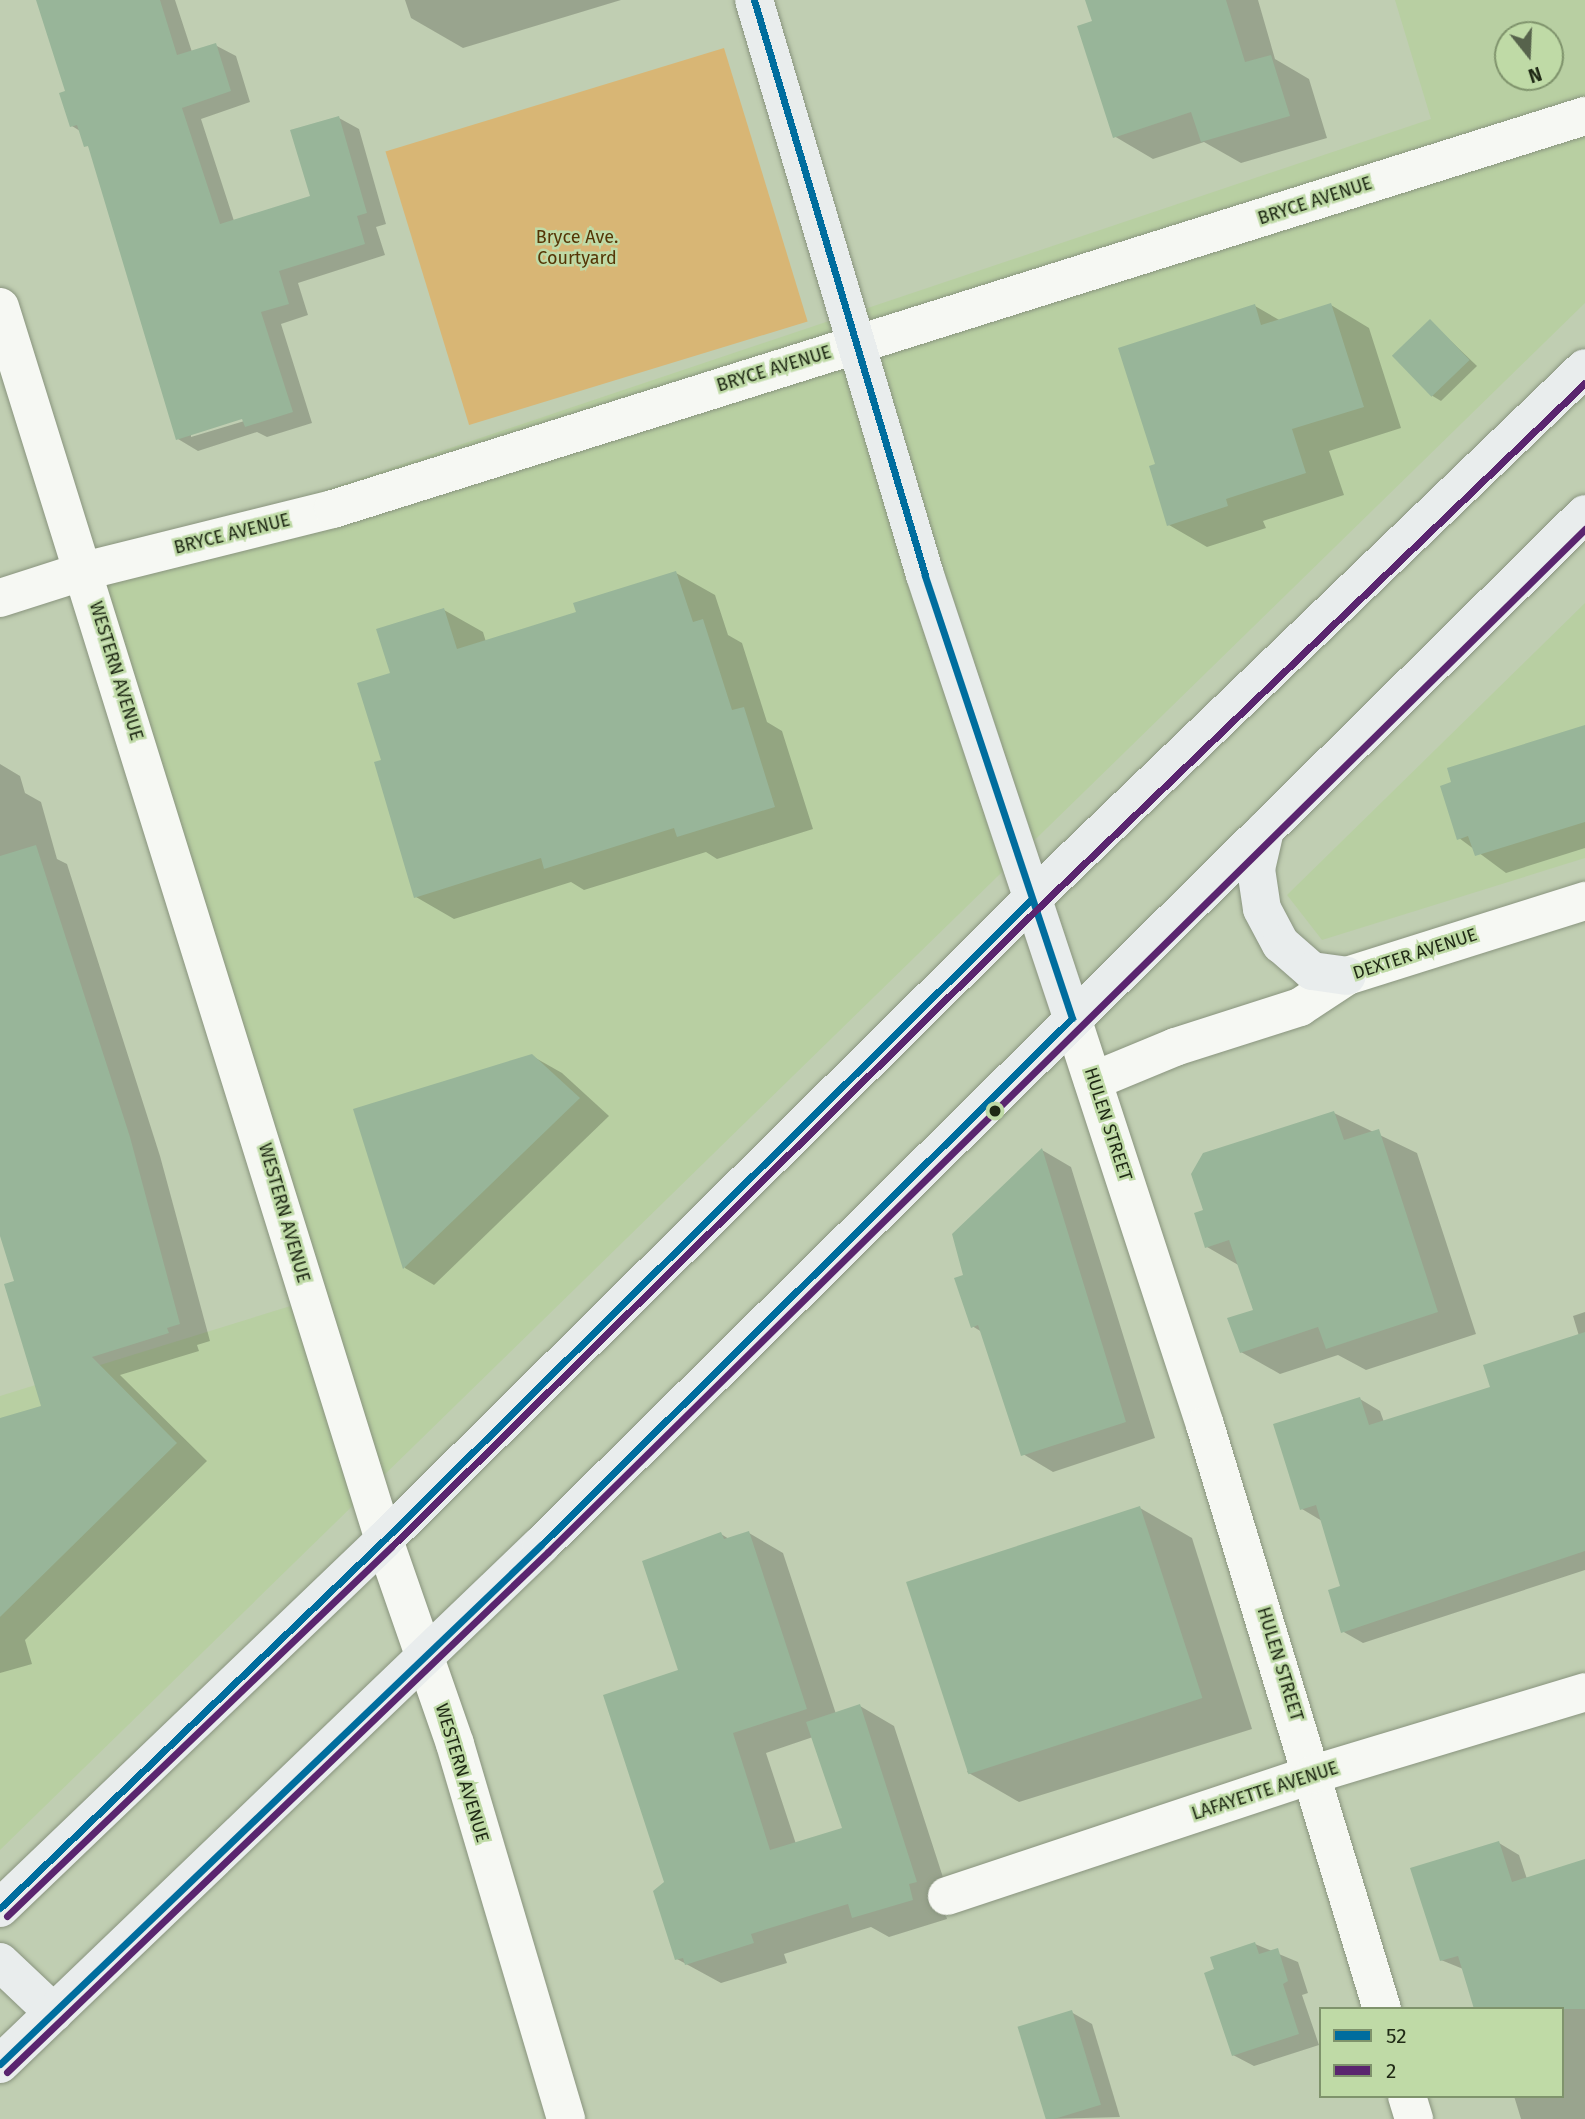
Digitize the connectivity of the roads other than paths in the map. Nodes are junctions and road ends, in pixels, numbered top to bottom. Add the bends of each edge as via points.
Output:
1 (754, 0) edge
2 (1585, 116) edge
3 (0, 307) edge
4 (854, 344) junction
5 (1585, 368) edge
6 (1585, 514) edge
7 (84, 571) junction
8 (0, 598) edge
9 (1265, 830) junction
10 (1030, 901) junction
11 (1585, 901) edge
12 (1347, 976) junction
13 (1072, 1018) junction
14 (1093, 1081) junction
15 (384, 1540) junction
16 (425, 1654) junction
17 (1585, 1692) edge
18 (1314, 1774) junction
19 (947, 1896) dead end
20 (0, 1908) edge
21 (0, 1962) edge
22 (1381, 2007) edge
23 (54, 2012) junction
24 (0, 2064) edge
25 (1408, 2098) edge
26 (566, 2119) edge
27 (1414, 2119) edge

1 - 4 main road, HULEN STREET
2 - 4 street, BRYCE AVENUE
3 - 7 street, WESTERN AVENUE
4 - 7 street, BRYCE AVENUE via 333,509
4 - 10 main road, HULEN STREET
5 - 10 main road
6 - 9 main road
7 - 8 street, BRYCE AVENUE
7 - 15 street, WESTERN AVENUE
9 - 12 main road via 1256,869 1262,909 1281,944 1312,971
9 - 13 main road
10 - 13 main road, HULEN STREET
10 - 15 main road
11 - 12 street, DEXTER AVENUE
12 - 14 street, DEXTER AVENUE via 1300,1007 1175,1047
13 - 14 street, HULEN STREET
13 - 16 main road
14 - 18 street, HULEN STREET
15 - 16 street, WESTERN AVENUE
15 - 20 main road
16 - 23 main road
16 - 26 street, WESTERN AVENUE
17 - 18 street, LAFAYETTE AVENUE
18 - 19 street, LAFAYETTE AVENUE
18 - 22 street, HULEN STREET
21 - 23 main road
23 - 24 main road
25 - 27 street

